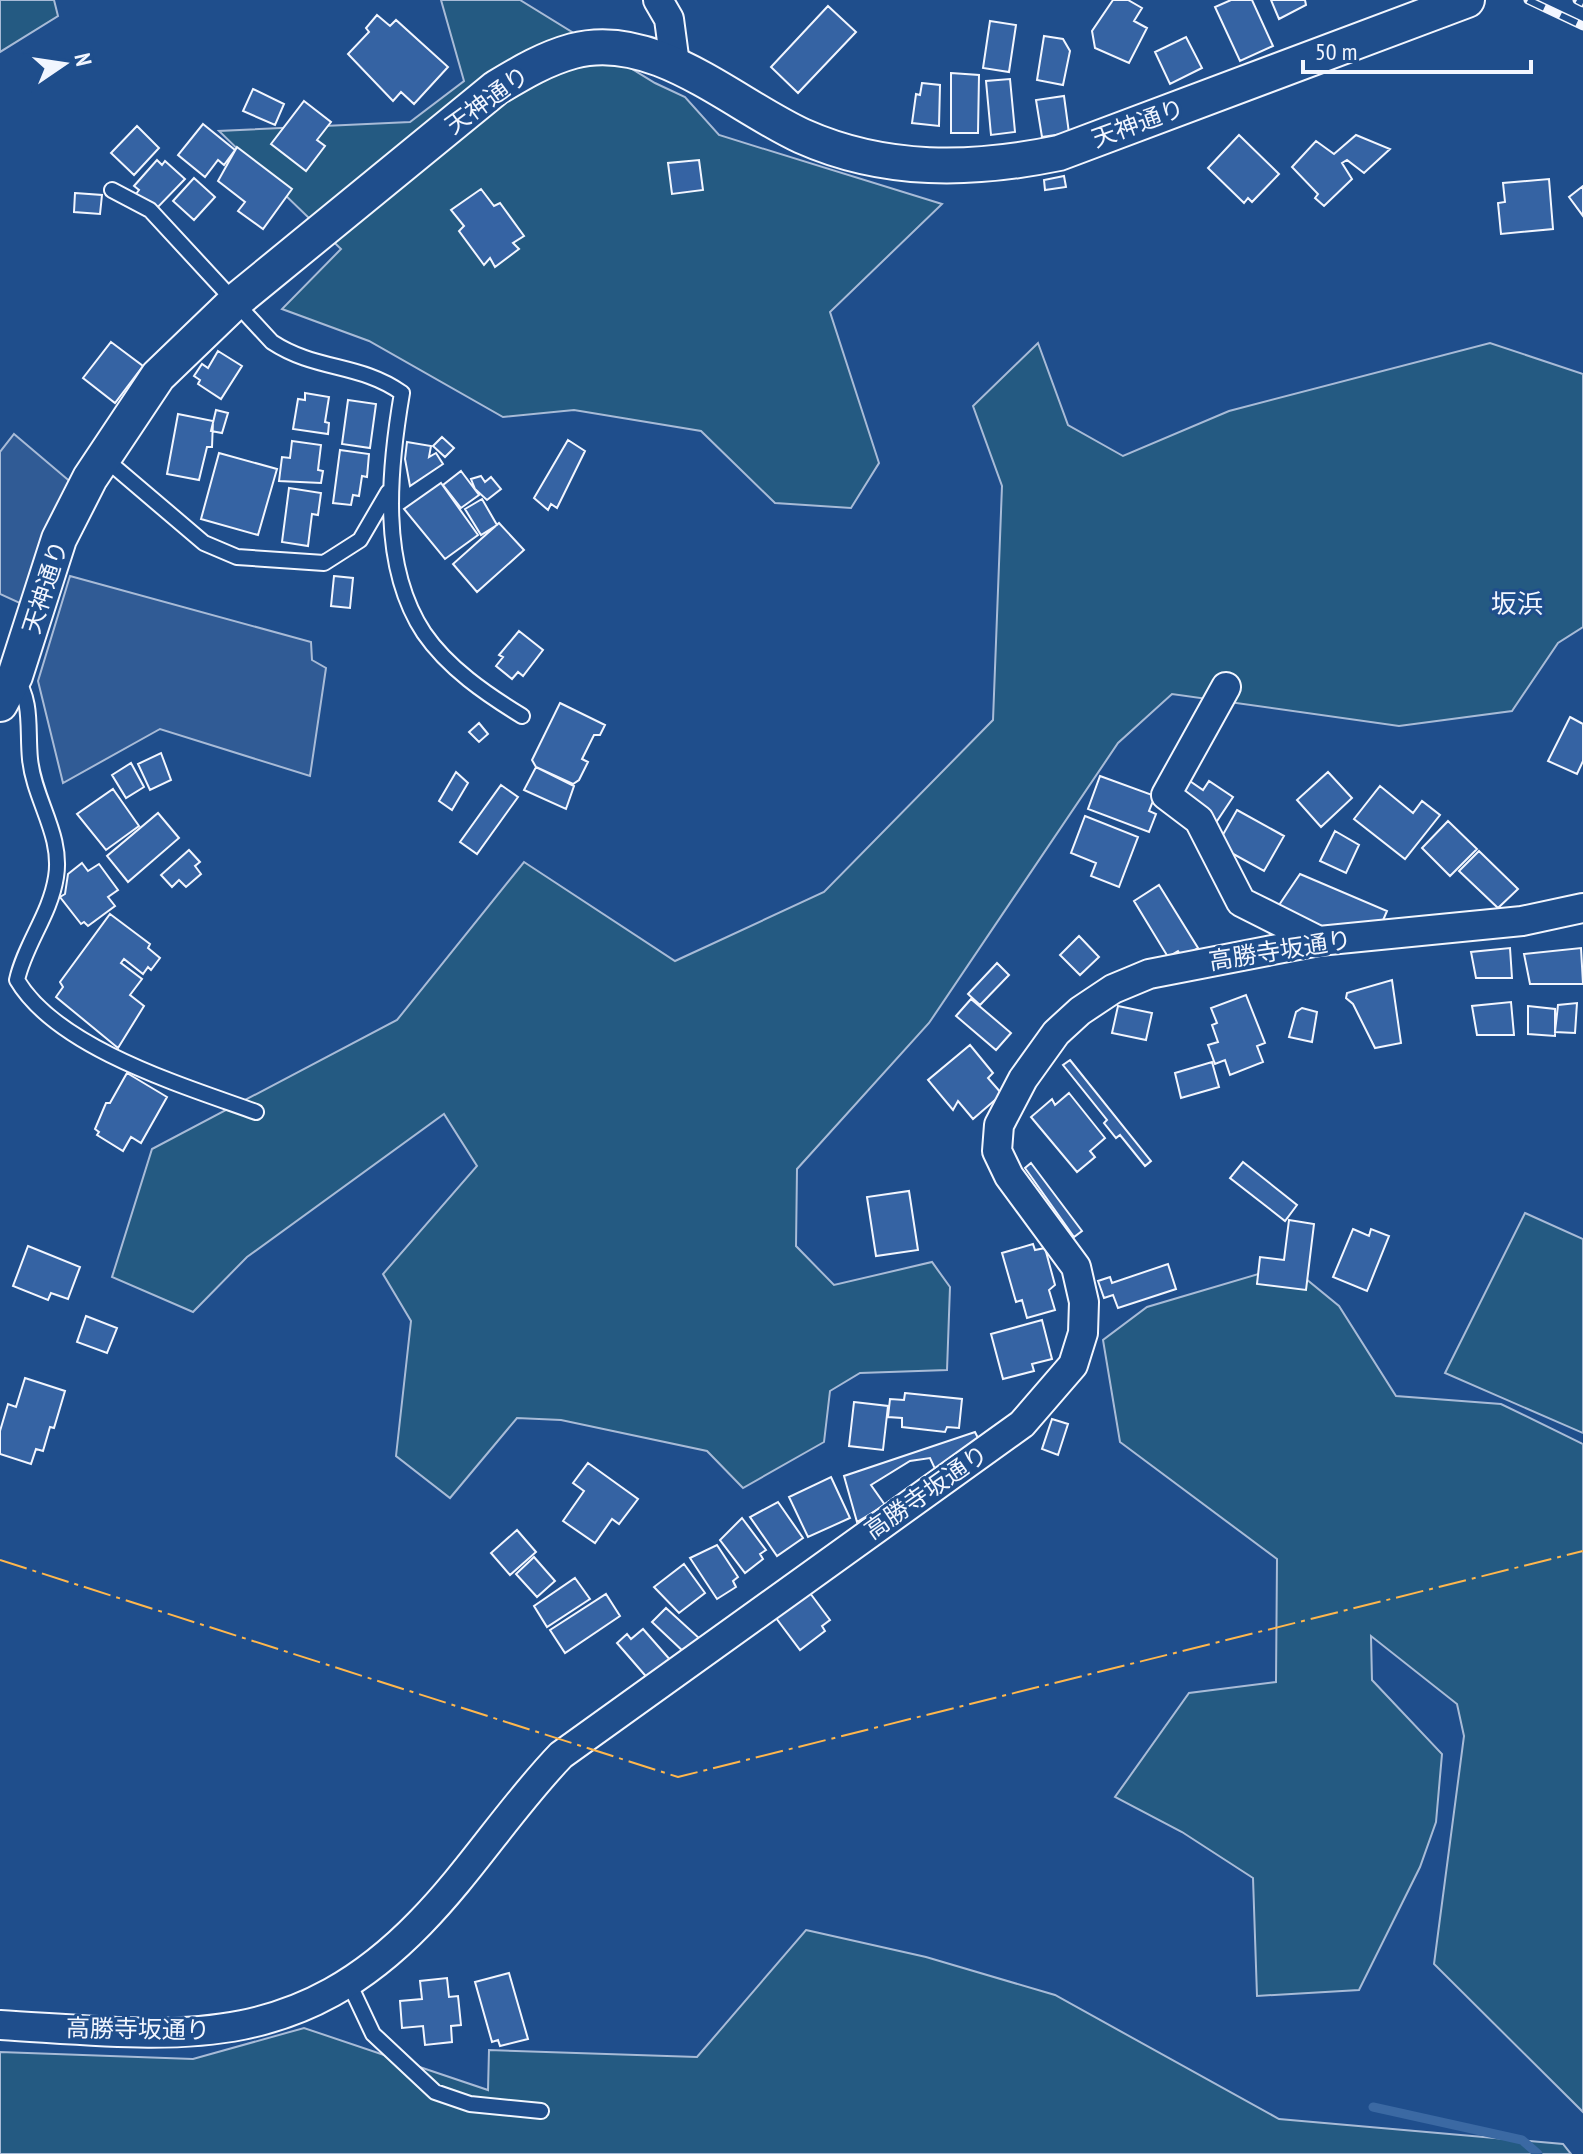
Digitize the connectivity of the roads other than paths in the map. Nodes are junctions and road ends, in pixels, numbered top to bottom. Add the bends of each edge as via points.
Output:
1 (658, 0) edge
2 (1463, 2) edge
3 (675, 64) junction
4 (112, 190) dead end
5 (237, 300) junction
6 (103, 457) junction
7 (388, 492) junction
8 (1226, 687) dead end
9 (8, 690) edge
10 (522, 716) dead end
11 (1583, 908) edge
12 (1319, 941) junction
13 (256, 1112) dead end
14 (349, 1983) junction
15 (0, 2025) edge
16 (541, 2111) dead end

1 - 3 street via 669,19
2 - 3 street, 天神通り via 1059,153 999,165 938,166 870,158 802,136
3 - 5 street, 天神通り via 621,50 576,50 536,64 496,88
4 - 5 lane via 150,210
5 - 6 street, 天神通り via 158,376
5 - 7 lane via 272,342 297,358 379,376 402,393
6 - 7 lane via 204,543 237,557 324,563 360,540
6 - 9 street, 天神通り via 59,539
7 - 10 lane via 405,591 425,633 480,690
8 - 12 street via 1166,795 1199,820 1241,902
9 - 13 lane via 27,694 30,761 39,804 56,840 57,875 47,915 17,980 29,1001 90,1044 155,1076
11 - 12 street, 高勝寺坂通り via 1522,921
12 - 14 street, 高勝寺坂通り via 1149,974 1113,989 1056,1033 999,1125 997,1151 1009,1176 1076,1267 1084,1302 1083,1333 1073,1365 1022,1424 561,1755 421,1923
14 - 15 street, 高勝寺坂通り via 298,2011 203,2033
14 - 16 lane via 373,2034 435,2092 470,2104

